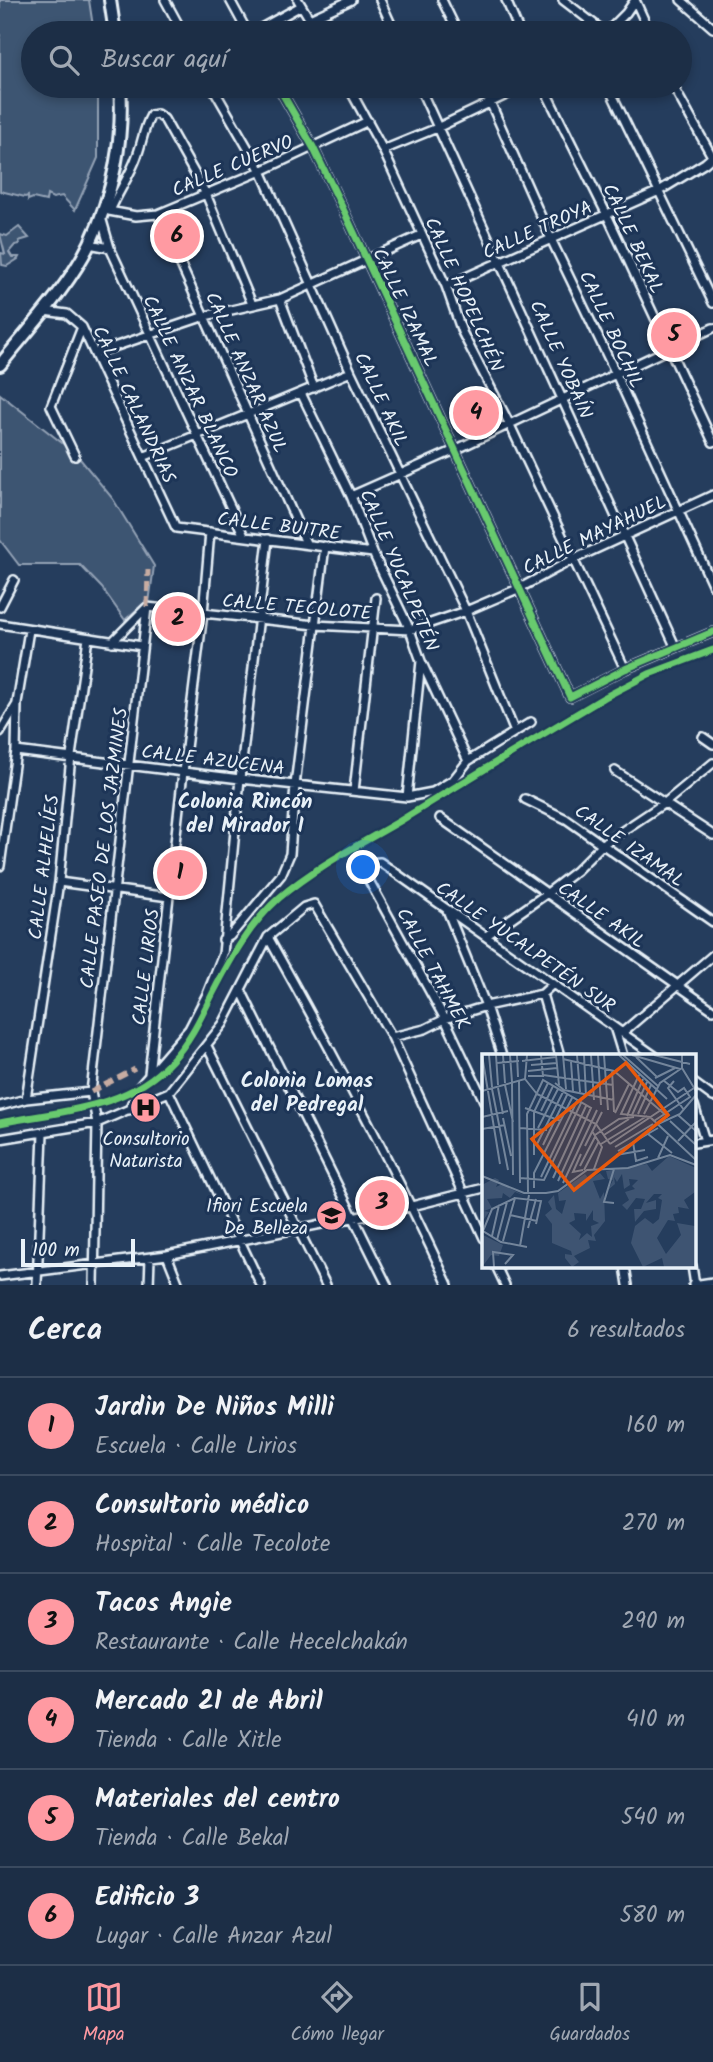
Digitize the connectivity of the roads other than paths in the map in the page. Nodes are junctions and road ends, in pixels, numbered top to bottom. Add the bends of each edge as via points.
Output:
1 (110, 0) edge
2 (165, 0) edge
3 (230, 0) edge
4 (351, 0) edge
5 (380, 0) edge
6 (442, 0) edge
7 (506, 0) edge
8 (562, 0) edge
9 (635, 0) edge
10 (681, 0) edge
11 (299, 3) edge
12 (310, 19) joint
13 (113, 21) edge
14 (176, 21) edge
15 (243, 21) edge
16 (270, 21) edge
17 (390, 21) edge
18 (452, 21) edge
19 (515, 21) edge
20 (590, 21) edge
21 (618, 21) edge
22 (645, 21) edge
23 (713, 28) edge
24 (120, 98) edge
25 (219, 98) edge
26 (285, 98) edge
27 (355, 98) edge
28 (424, 98) edge
29 (489, 98) edge
30 (497, 98) edge
31 (549, 98) edge
32 (614, 98) edge
33 (680, 98) edge
34 (490, 101) junction
35 (368, 121) junction
36 (437, 128) junction
37 (313, 147) junction
38 (383, 150) junction
39 (713, 157) edge
40 (261, 171) junction
41 (659, 191) junction
42 (206, 194) junction
43 (105, 213) junction
44 (158, 214) junction
45 (607, 215) junction
46 (421, 235) junction
47 (551, 239) junction
48 (89, 244) junction
49 (110, 248) junction
50 (366, 260) junction
51 (501, 263) junction
52 (312, 283) junction
53 (446, 286) junction
54 (280, 299) junction
55 (713, 303) edge
56 (252, 304) junction
57 (43, 311) junction
58 (205, 316) junction
59 (82, 327) junction
60 (713, 328) edge
61 (150, 335) junction
62 (670, 350) junction
63 (96, 353) junction
64 (0, 365) edge
65 (351, 372) junction
66 (616, 374) junction
67 (314, 388) junction
68 (301, 393) junction
69 (562, 399) junction
70 (249, 414) junction
71 (509, 423) junction
72 (196, 436) junction
73 (713, 442) edge
74 (454, 450) junction
75 (75, 456) dead end
76 (143, 457) junction
77 (400, 474) junction
78 (713, 495) edge
79 (351, 496) junction
80 (678, 510) junction
81 (182, 531) joint
82 (210, 532) junction
83 (626, 535) junction
84 (244, 536) junction
85 (268, 539) junction
86 (306, 543) junction
87 (325, 546) junction
88 (373, 553) junction
89 (572, 560) junction
90 (14, 580) dead end
91 (713, 586) edge
92 (520, 588) junction
93 (376, 598) dead end
94 (0, 607) edge
95 (147, 607) junction
96 (466, 611) junction
97 (203, 613) junction
98 (259, 620) junction
99 (0, 624) edge
100 (315, 625) junction
101 (373, 629) junction
102 (29, 630) junction
103 (410, 630) junction
104 (713, 632) edge
105 (88, 638) junction
106 (111, 642) junction
107 (142, 646) junction
108 (675, 646) junction
109 (421, 661) junction
110 (625, 669) junction
111 (18, 703) junction
112 (531, 722) dead end
113 (514, 730) junction
114 (0, 732) edge
115 (704, 737) dead end
116 (713, 744) edge
117 (16, 751) junction
118 (71, 757) junction
119 (468, 761) junction
120 (713, 763) edge
121 (128, 765) junction
122 (615, 771) dead end
123 (183, 772) junction
124 (240, 779) junction
125 (295, 785) junction
126 (354, 791) junction
127 (407, 797) junction
128 (525, 799) dead end
129 (666, 802) junction
130 (4, 813) edge
131 (440, 818) dead end
132 (713, 835) edge
133 (603, 844) junction
134 (380, 862) joint
135 (0, 866) edge
136 (59, 883) junction
137 (113, 890) junction
138 (546, 894) junction
139 (169, 897) junction
140 (447, 910) junction
141 (713, 922) edge
142 (486, 936) junction
143 (268, 937) junction
144 (223, 940) junction
145 (713, 955) edge
146 (553, 984) junction
147 (677, 985) junction
148 (241, 990) junction
149 (542, 995) junction
150 (485, 1006) junction
151 (713, 1010) edge
152 (445, 1018) junction
153 (615, 1028) junction
154 (622, 1033) junction
155 (392, 1037) junction
156 (206, 1046) junction
157 (501, 1054) edge
158 (559, 1054) edge
159 (622, 1054) edge
160 (652, 1054) edge
161 (148, 1075) junction
162 (696, 1084) edge
163 (91, 1092) junction
164 (169, 1092) junction
165 (482, 1097) edge
166 (713, 1097) edge
167 (26, 1099) junction
168 (0, 1106) edge
169 (129, 1110) junction
170 (696, 1110) edge
171 (97, 1123) junction
172 (43, 1133) junction
173 (0, 1139) edge
174 (709, 1140) edge
175 (482, 1188) edge
176 (464, 1193) junction
177 (412, 1206) junction
178 (355, 1218) junction
179 (298, 1228) junction
180 (482, 1234) edge
181 (240, 1240) junction
182 (167, 1255) junction
183 (150, 1258) junction
184 (96, 1265) junction
185 (497, 1268) edge
186 (38, 1271) junction
187 (0, 1276) edge
188 (713, 1282) edge
189 (37, 1285) edge
190 (94, 1285) edge
191 (149, 1285) edge
192 (179, 1285) edge
193 (261, 1285) edge
194 (326, 1285) edge
195 (387, 1285) edge
196 (448, 1285) edge
197 (505, 1285) edge
198 (694, 1285) edge

1 - 13 main road
2 - 14 street
3 - 15 street
4 - 12 street
5 - 17 street
6 - 18 street
7 - 19 street
8 - 20 street
9 - 21 street
9 - 22 street
10 - 23 street
11 - 12 street
11 - 16 street
24 - 43 main road via 118,143
25 - 40 street, CALLE AKIL
26 - 37 street, CALLE IZAMAL
27 - 35 street, CALLE HOPELCHÉN
28 - 36 street, CALLE YOBAÍN
29 - 34 street, CALLE BOCHIL
30 - 34 street
31 - 45 street, CALLE BEKAL
32 - 41 street
33 - 39 street
34 - 36 street
34 - 47 street, CALLE BOCHIL
35 - 37 street, CALLE CUERVO
35 - 38 street, CALLE HOPELCHÉN
36 - 38 street
36 - 51 street, CALLE YOBAÍN
37 - 40 street, CALLE CUERVO
37 - 50 street, CALLE IZAMAL
38 - 46 street, CALLE HOPELCHÉN
39 - 41 street, CALLE TROYA
40 - 42 street, CALLE CUERVO
40 - 52 street, CALLE AKIL
41 - 45 street, CALLE TROYA
41 - 55 street
42 - 43 street via 164,119 151,115 136,158
42 - 44 street, CALLE CUERVO
42 - 56 street
43 - 44 street, CALLE CUERVO
43 - 48 main road
43 - 49 street, CALLE ANZAR BLANCO
44 - 58 street, CALLE ANZAR AZUL
45 - 47 street, CALLE TROYA
45 - 62 street, CALLE BEKAL
46 - 50 street
46 - 53 street, CALLE HOPELCHÉN
47 - 51 street, CALLE TROYA
47 - 66 street, CALLE BOCHIL
48 - 49 street
48 - 57 main road
49 - 61 street, CALLE ANZAR BLANCO
50 - 52 street
50 - 74 street, CALLE IZAMAL
51 - 53 street, CALLE TROYA
51 - 69 street, CALLE YOBAÍN
52 - 54 street
52 - 65 street, CALLE AKIL
53 - 71 street, CALLE HOPELCHÉN via 462,332
54 - 56 street
54 - 67 street
56 - 58 street
57 - 59 street, CALLE CALANDRIAS via 67,314
57 - 64 main road
58 - 61 street
58 - 70 street, CALLE ANZAR AZUL
59 - 63 street, CALLE CALANDRIAS
59 - 75 street via 51,407
60 - 62 street
61 - 63 street
61 - 72 street, CALLE ANZAR BLANCO
62 - 66 street
62 - 73 street, CALLE BEKAL
63 - 76 street, CALLE CALANDRIAS
65 - 67 street
65 - 77 street, CALLE AKIL
66 - 69 street
66 - 80 street, CALLE BOCHIL
67 - 68 street
68 - 70 street
68 - 79 street, CALLE YUCALPETÉN
69 - 71 street
69 - 83 street, CALLE YOBAÍN
70 - 72 street
70 - 86 street, CALLE ANZAR AZUL
71 - 74 street
71 - 89 street, CALLE HOPELCHÉN
72 - 76 street
72 - 84 street, CALLE ANZAR BLANCO
74 - 77 street
74 - 92 street, CALLE IZAMAL
76 - 81 street, CALLE CALANDRIAS via 173,524
77 - 79 street
77 - 96 street, CALLE AKIL
78 - 80 street, CALLE MAYAHUEL
79 - 88 street, CALLE YUCALPETÉN
80 - 83 street, CALLE MAYAHUEL
80 - 91 street, CALLE BOCHIL
81 - 82 street, CALLE BUITRE
82 - 84 street, CALLE BUITRE
82 - 97 street, CALLE LIRIOS
83 - 89 street, CALLE MAYAHUEL
83 - 108 street, CALLE YOBAÍN
84 - 85 street, CALLE BUITRE
85 - 86 street, CALLE BUITRE
85 - 98 street
86 - 87 street, CALLE BUITRE
87 - 88 street, CALLE BUITRE
87 - 100 street
88 - 103 street, CALLE YUCALPETÉN
89 - 92 street, CALLE MAYAHUEL
89 - 110 street, CALLE HOPELCHÉN
90 - 94 street
92 - 96 street, CALLE MAYAHUEL
92 - 110 street, CALLE IZAMAL via 570,697
93 - 101 street
95 - 97 street, CALLE TECOLOTE
95 - 106 street
95 - 107 street, CALLE PASEO DE LOS JAZMINES
96 - 103 street, CALLE MAYAHUEL
96 - 113 street, CALLE AKIL
97 - 98 street, CALLE TECOLOTE
97 - 123 street, CALLE LIRIOS
98 - 100 street, CALLE TECOLOTE
98 - 124 street
99 - 102 street
100 - 101 street, CALLE TECOLOTE
100 - 125 street
101 - 103 street, CALLE TECOLOTE
101 - 126 street
102 - 105 street
102 - 111 street
103 - 109 street, CALLE YUCALPETÉN
104 - 108 street
105 - 106 street
105 - 118 street, CALLE ALHELÍES
106 - 107 street
107 - 121 street, CALLE PASEO DE LOS JAZMINES
108 - 110 street
109 - 119 street, CALLE YUCALPETÉN
109 - 127 street
111 - 114 street
111 - 117 street
112 - 113 street
113 - 119 street
115 - 116 street
117 - 118 street, CALLE AZUCENA
117 - 130 street
118 - 121 street, CALLE AZUCENA
118 - 136 street, CALLE ALHELÍES
119 - 127 street via 453,780 433,792
120 - 129 street
121 - 123 street, CALLE AZUCENA
121 - 137 street, CALLE PASEO DE LOS JAZMINES
122 - 129 street
123 - 124 street, CALLE AZUCENA
123 - 139 street, CALLE LIRIOS
124 - 125 street, CALLE AZUCENA
124 - 144 street
125 - 126 street, CALLE AZUCENA
125 - 144 street via 290,854 281,875
126 - 127 street, CALLE AZUCENA
128 - 133 street, CALLE IZAMAL
129 - 132 street
129 - 133 street
130 - 135 street
131 - 138 street, CALLE AKIL
133 - 138 street
133 - 141 street, CALLE IZAMAL
134 - 140 street, CALLE YUCALPETÉN SUR
134 - 152 street, CALLE TAHMEK via 366,863 367,877
136 - 137 street
136 - 167 street, CALLE ALHELÍES
137 - 139 street
137 - 163 street, CALLE PASEO DE LOS JAZMINES
138 - 142 street
138 - 147 street, CALLE AKIL
139 - 161 street, CALLE LIRIOS
140 - 142 street, CALLE YUCALPETÉN SUR
140 - 150 street
142 - 146 street, CALLE YUCALPETÉN SUR
143 - 148 street
143 - 155 street via 304,906 314,904
143 - 177 street
144 - 161 street via 223,954 189,1029
145 - 147 street
146 - 149 street
146 - 153 street, CALLE YUCALPETÉN SUR
147 - 151 street, CALLE AKIL
147 - 154 street
148 - 156 street
148 - 178 street
149 - 150 street
149 - 158 street
150 - 152 street
150 - 157 street
152 - 155 street via 425,1029
152 - 165 street, CALLE TAHMEK
153 - 154 street, CALLE YUCALPETÉN SUR
153 - 159 street
154 - 160 street, CALLE YUCALPETÉN SUR
155 - 176 street
156 - 164 street
156 - 179 street
161 - 169 street, CALLE LIRIOS
162 - 166 street
163 - 167 street
163 - 171 street, CALLE PASEO DE LOS JAZMINES
164 - 169 street
164 - 181 street
167 - 168 street
169 - 171 street
170 - 174 street
171 - 172 street
171 - 184 street, CALLE PASEO DE LOS JAZMINES
172 - 173 street
172 - 186 street
175 - 176 street
176 - 177 street
176 - 180 street
177 - 178 street
177 - 196 street
178 - 179 street
178 - 195 street
179 - 181 street
179 - 194 street
181 - 182 street
181 - 193 street
182 - 183 street
182 - 192 street
183 - 184 street
183 - 191 street
184 - 186 street
184 - 190 street, CALLE PASEO DE LOS JAZMINES
185 - 197 street
186 - 187 street
186 - 189 street
188 - 198 street

